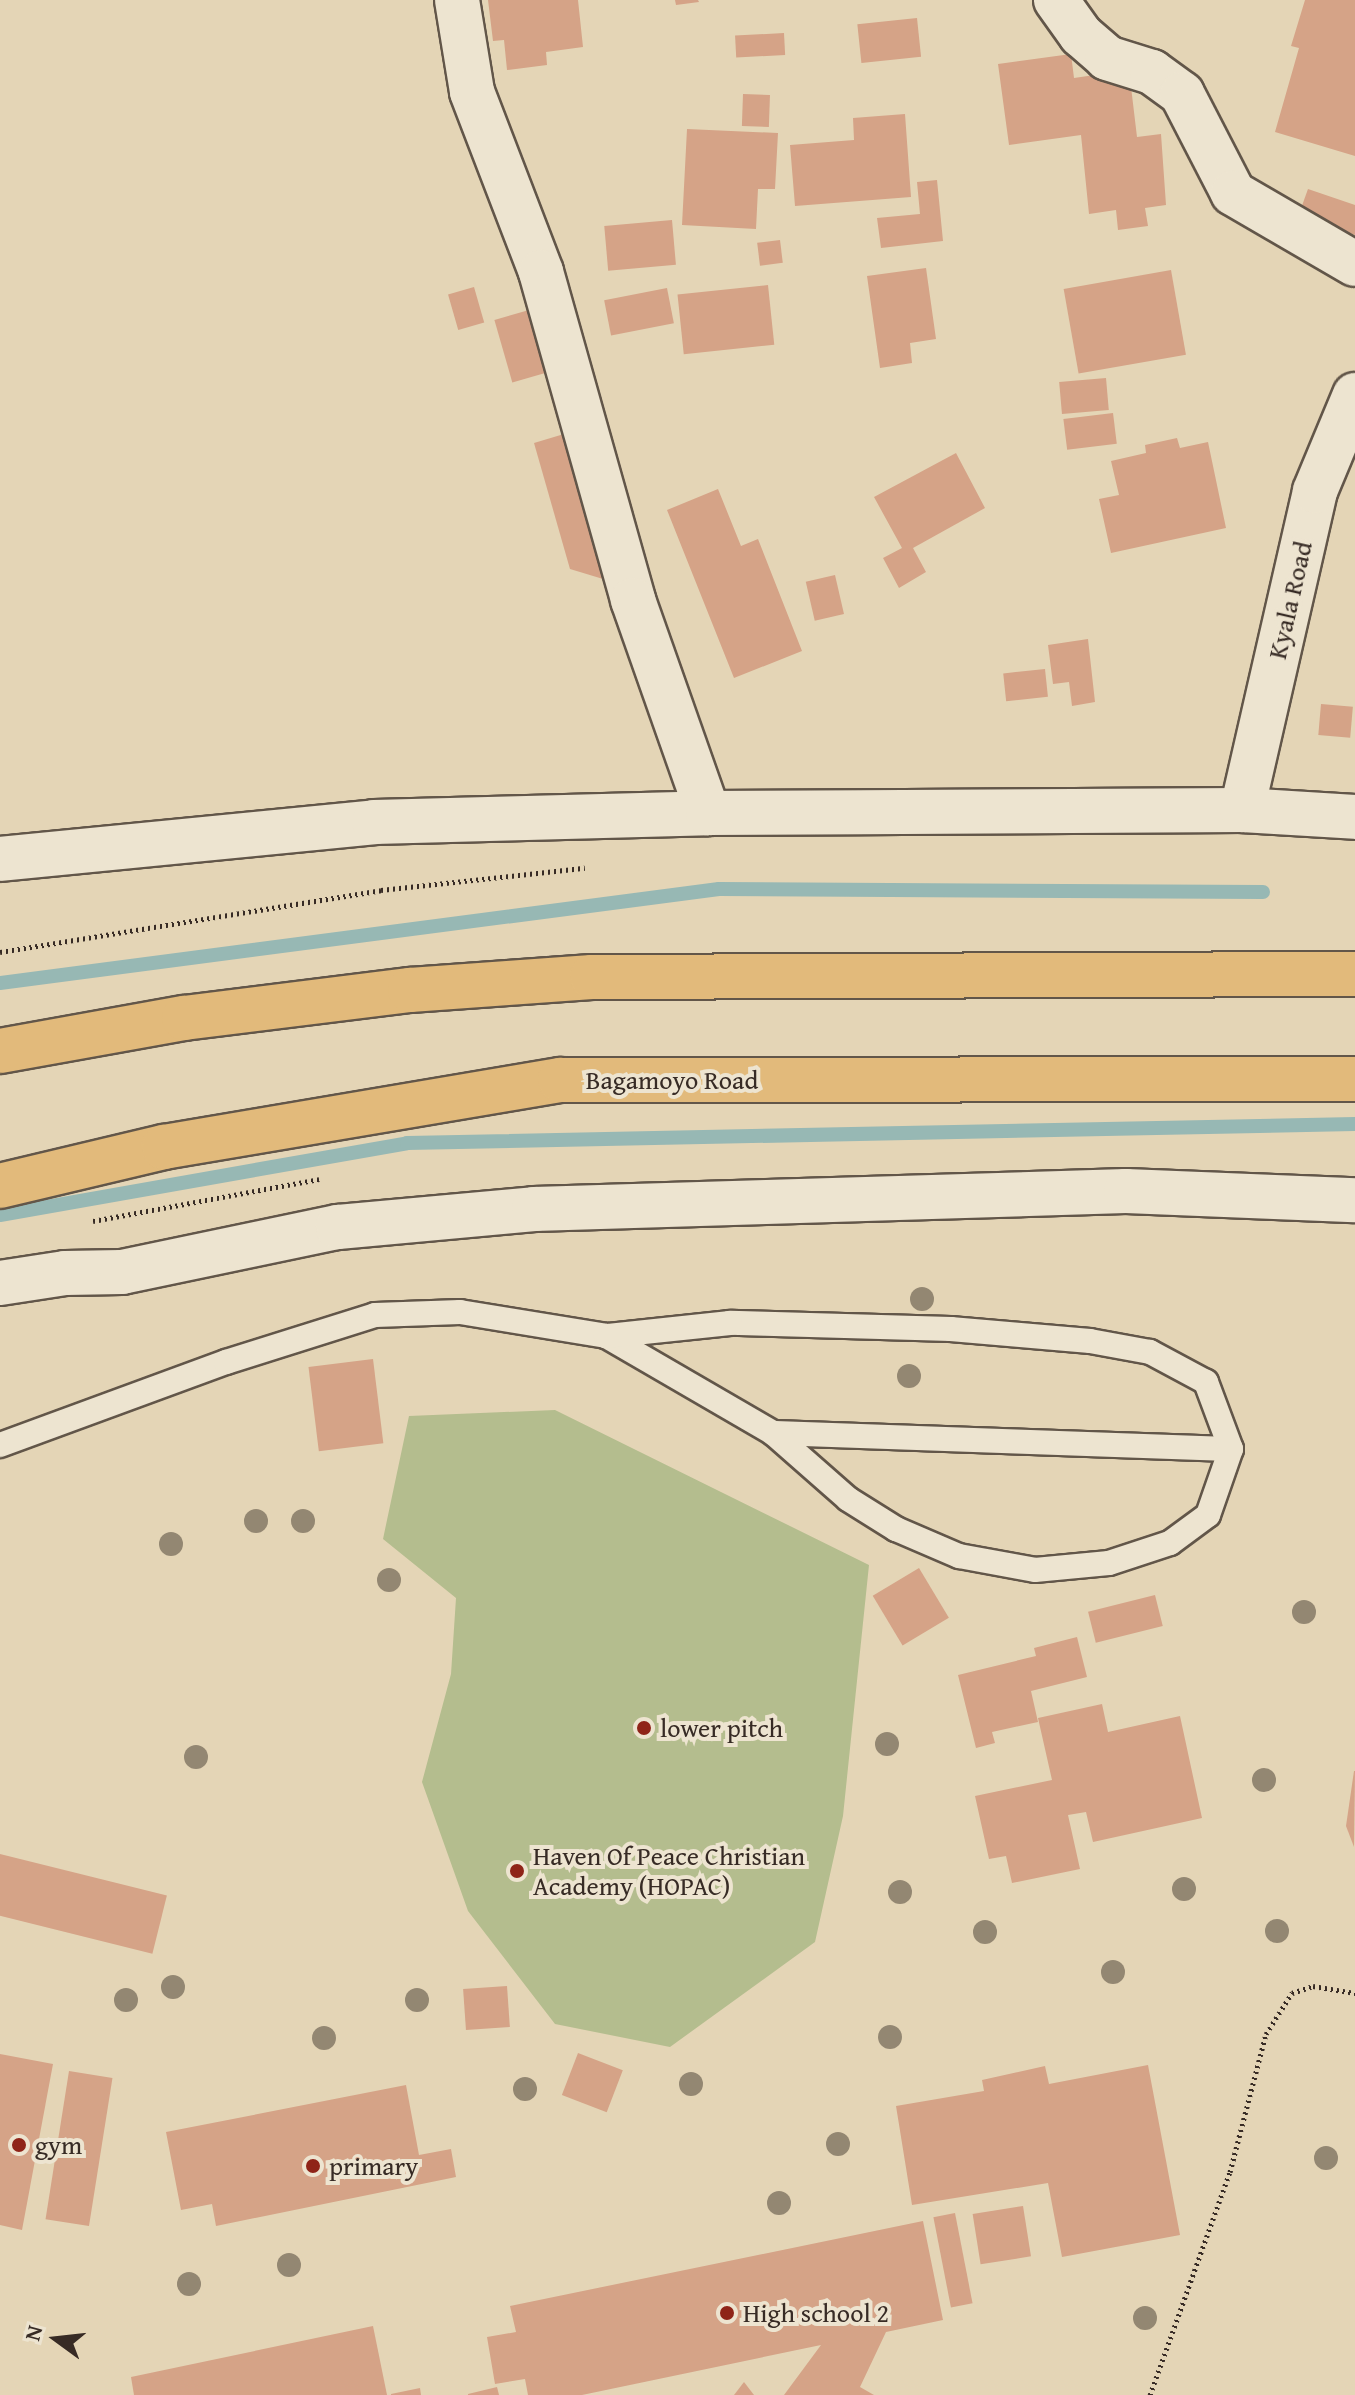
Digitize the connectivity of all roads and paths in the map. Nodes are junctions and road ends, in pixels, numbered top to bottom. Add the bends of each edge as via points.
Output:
1 (457, 0) edge
2 (1056, 0) edge
3 (1355, 264) edge
4 (1355, 395) edge
5 (1242, 810) junction
6 (708, 813) junction
7 (1355, 817) edge
8 (0, 859) edge
9 (601, 866) dead end
10 (0, 952) edge
11 (1355, 974) edge
12 (0, 1051) edge
13 (1355, 1079) edge
14 (0, 1186) edge
15 (1355, 1200) edge
16 (0, 1283) edge
17 (606, 1336) junction
18 (773, 1433) junction
19 (0, 1445) edge
20 (1231, 1449) junction
21 (1355, 1993) edge
22 (1150, 2395) edge

1 - 6 street via 472,92 527,229 633,600
2 - 3 street via 1081,35 1107,58 1152,72 1182,94 1233,193
4 - 5 street, Kyala Road via 1315,491
5 - 6 street
5 - 7 street
6 - 8 street via 374,822
9 - 10 path via 381,890
11 - 12 highway via 592,977 410,990 184,1018
13 - 14 highway, Bagamoyo Road via 560,1080 164,1147
15 - 16 street via 1126,1191 534,1209 338,1227 122,1272 65,1273
17 - 18 lane
17 - 19 lane via 460,1312 375,1315 226,1362
17 - 20 lane via 730,1323 951,1329 1150,1352 1206,1382
18 - 20 lane
18 - 20 lane via 848,1499 896,1529 959,1556 1035,1570 1109,1563 1170,1543 1208,1515
21 - 22 path via 1313,1986 1292,1993 1266,2034 1230,2172

